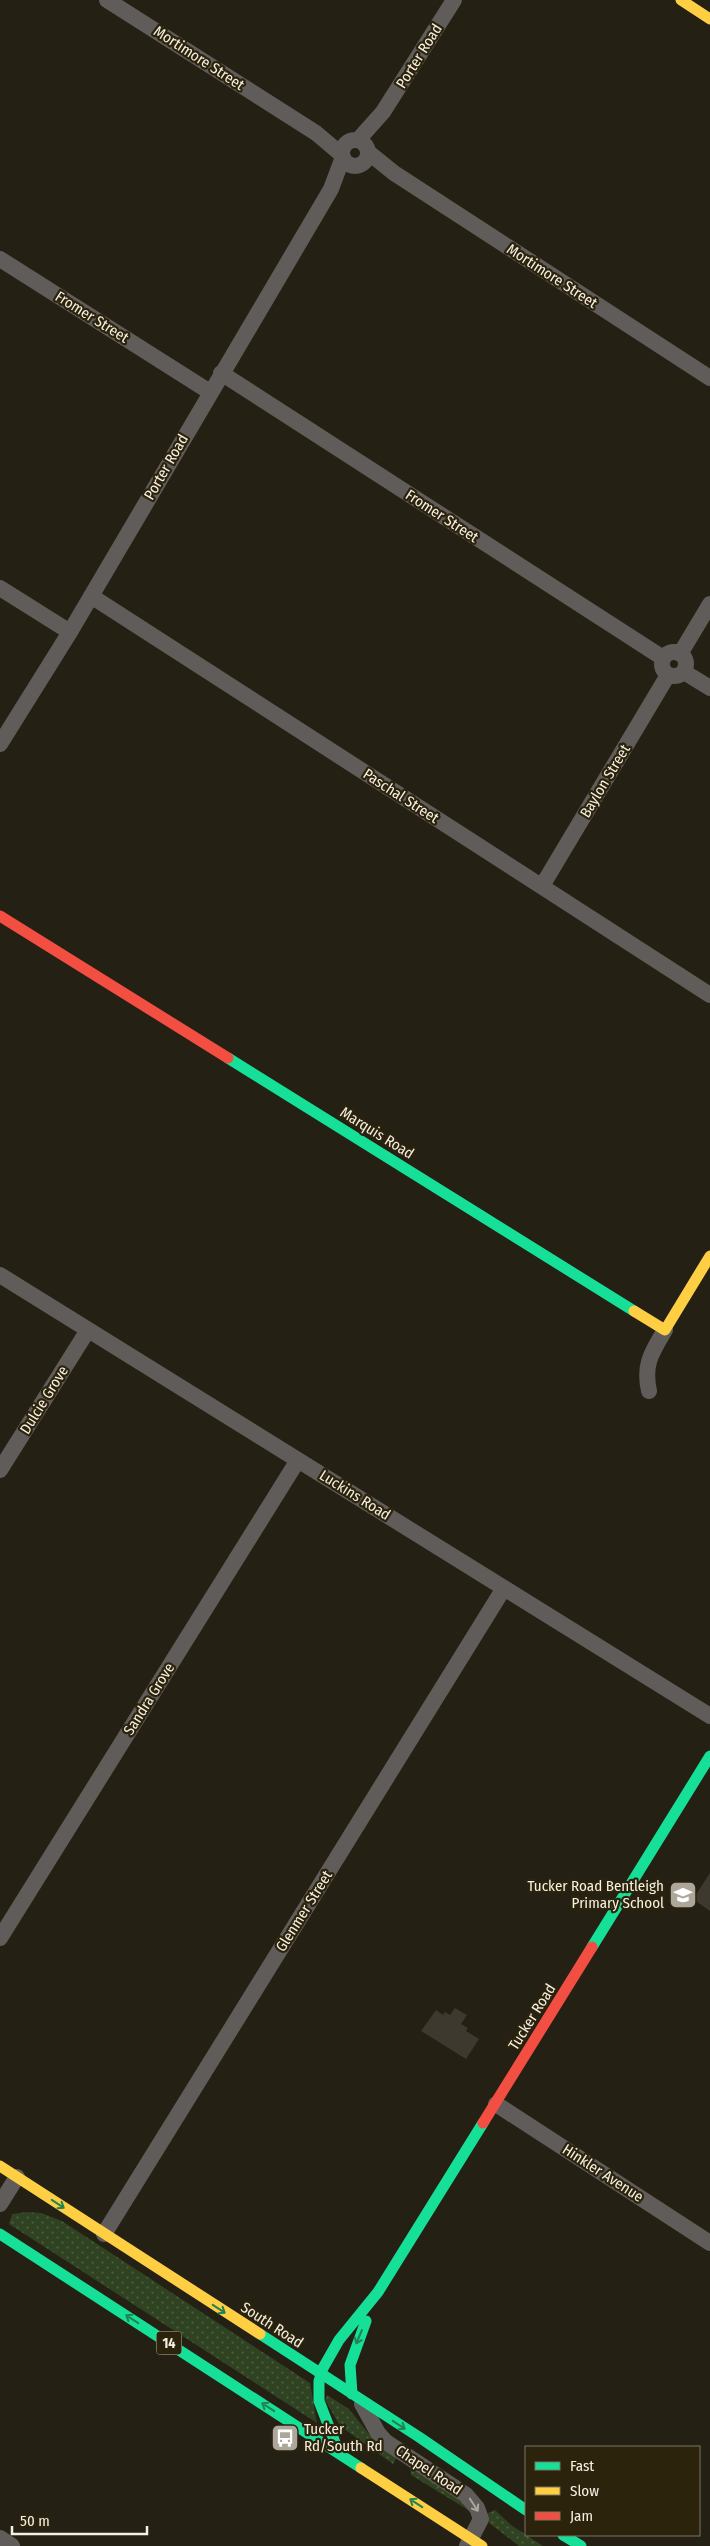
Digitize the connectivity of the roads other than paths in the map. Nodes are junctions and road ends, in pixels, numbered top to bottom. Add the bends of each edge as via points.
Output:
1 (107, 0) edge
2 (454, 0) edge
3 (681, 0) edge
4 (710, 19) edge
5 (355, 153) junction
6 (0, 258) edge
7 (221, 373) junction
8 (710, 378) edge
9 (210, 392) junction
10 (0, 588) edge
11 (91, 596) junction
12 (710, 604) edge
13 (70, 632) junction
14 (680, 654) junction
15 (663, 658) junction
16 (684, 672) junction
17 (668, 675) junction
18 (710, 688) edge
19 (0, 744) edge
20 (542, 886) junction
21 (0, 916) edge
22 (710, 995) edge
23 (710, 1256) edge
24 (0, 1275) edge
25 (88, 1330) junction
26 (665, 1330) junction
27 (649, 1392) dead end
28 (298, 1460) junction
29 (0, 1470) edge
30 (504, 1588) junction
31 (710, 1716) edge
32 (710, 1756) edge
33 (0, 1938) edge
34 (496, 2104) junction
35 (0, 2166) edge
36 (17, 2177) junction
37 (0, 2204) edge
38 (0, 2234) edge
39 (104, 2234) junction
40 (710, 2243) edge
41 (378, 2292) junction
42 (321, 2374) junction
43 (355, 2396) junction
44 (339, 2452) junction
45 (525, 2509) edge
46 (565, 2536) edge
47 (0, 2538) edge
48 (473, 2544) edge
49 (12, 2546) edge
50 (580, 2546) edge

1 - 5 street, Mortimore Street via 316,133
2 - 5 street, Porter Road
3 - 4 main road
5 - 7 street, Porter Road
5 - 8 street, Mortimore Street via 394,173
6 - 9 street, Fromer Street
7 - 9 street, Porter Road
7 - 15 street, Fromer Street
9 - 11 street, Porter Road
10 - 13 street
11 - 13 street, Porter Road
11 - 20 street, Paschal Street
12 - 14 street
13 - 19 street, Porter Road
14 - 15 street via 673,652
14 - 16 street via 686,664
15 - 17 street via 661,665
16 - 17 street via 675,677
16 - 18 street
17 - 20 street, Baylon Street
20 - 22 street, Paschal Street
21 - 26 main road, Marquis Road
23 - 26 main road
24 - 25 street, Luckins Road
25 - 28 street, Luckins Road
25 - 29 street, Dulcie Grove
26 - 27 street via 647,1365
28 - 30 street, Luckins Road
28 - 33 street, Sandra Grove
30 - 31 street, Luckins Road
30 - 39 street, Glenmer Street
32 - 34 main road, Tucker Road
34 - 40 street, Hinkler Avenue
34 - 41 main road, Tucker Road
35 - 36 main road, South Road
36 - 37 street
36 -> 39 main road, South Road
44 -> 38 main road, 14
39 -> 42 main road, South Road
41 - 42 main road, Tucker Road via 336,2346
41 -> 43 main road, Tucker Road via 348,2364 348,2378
42 - 43 main road, South Road
42 - 44 main road, Tucker Road via 318,2394
43 -> 45 main road, South Road
43 -> 48 street, Chapel Road via 386,2442 473,2501 481,2519
48 -> 44 main road, 14
46 - 50 main road
47 - 49 street

